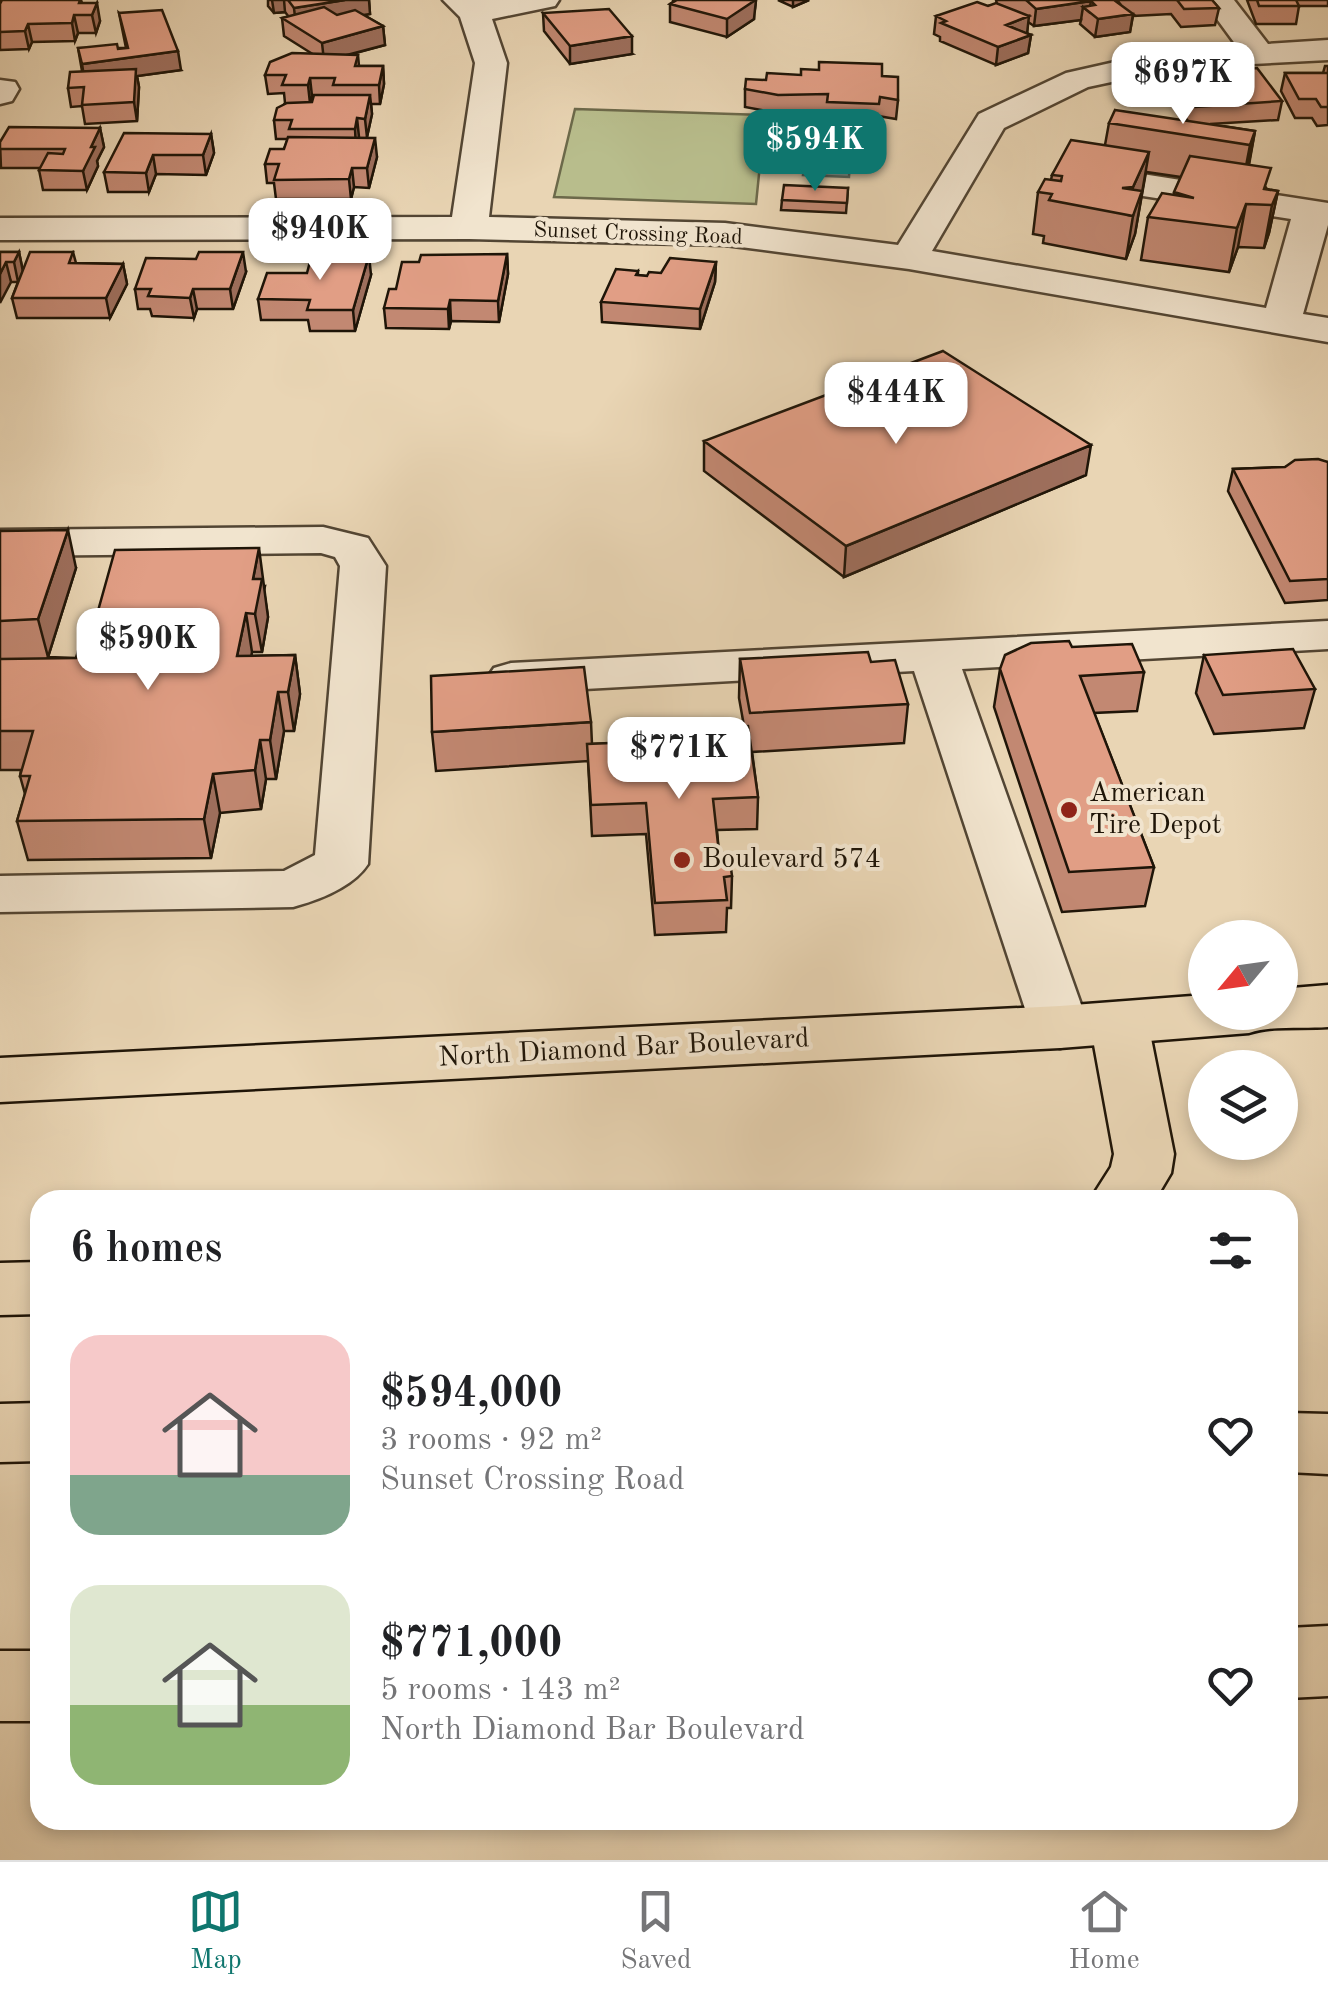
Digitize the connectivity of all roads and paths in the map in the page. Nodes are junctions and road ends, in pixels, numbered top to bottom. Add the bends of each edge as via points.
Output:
1 (544, 0) edge
2 (1218, 0) edge
3 (466, 7) edge
4 (1328, 50) edge
5 (1258, 52) junction
6 (1067, 174) edge
7 (1320, 212) edge
8 (469, 228) junction
9 (0, 229) edge
10 (909, 258) junction
11 (1281, 322) junction
12 (1328, 330) edge
13 (0, 543) edge
14 (1328, 634) edge
15 (934, 658) junction
16 (508, 678) edge
17 (0, 894) edge
18 (1328, 1006) edge
19 (1298, 1008) edge
20 (1188, 1017) edge
21 (1120, 1023) junction
22 (1060, 1026) junction
23 (0, 1080) edge
24 (1128, 1190) edge
25 (30, 1288) edge
26 (0, 1289) edge
27 (0, 1432) edge
28 (30, 1432) edge
29 (1298, 1443) edge
30 (1328, 1444) edge
31 (1328, 1661) edge
32 (1298, 1663) edge
33 (0, 1686) edge
34 (30, 1686) edge

1 - 3 street
2 - 5 street
3 - 8 street via 491,63
4 - 5 street
5 - 10 street via 1178,58 1078,80 991,121
6 - 7 street
7 - 11 street
8 - 9 street, Sunset Crossing Road
8 - 10 street, Sunset Crossing Road via 725,234
10 - 11 street, Sunset Crossing Road
11 - 12 street, Sunset Crossing Road
13 - 17 street via 323,540 352,548 363,566 341,864 293,889
14 - 15 street
15 - 16 street
15 - 22 street
18 - 19 main road
20 - 21 main road, North Diamond Bar Boulevard
21 - 22 main road, North Diamond Bar Boulevard
21 - 24 main road via 1144,1154
22 - 23 main road, North Diamond Bar Boulevard
25 - 26 main road
27 - 28 main road
29 - 30 main road
31 - 32 main road
33 - 34 main road

